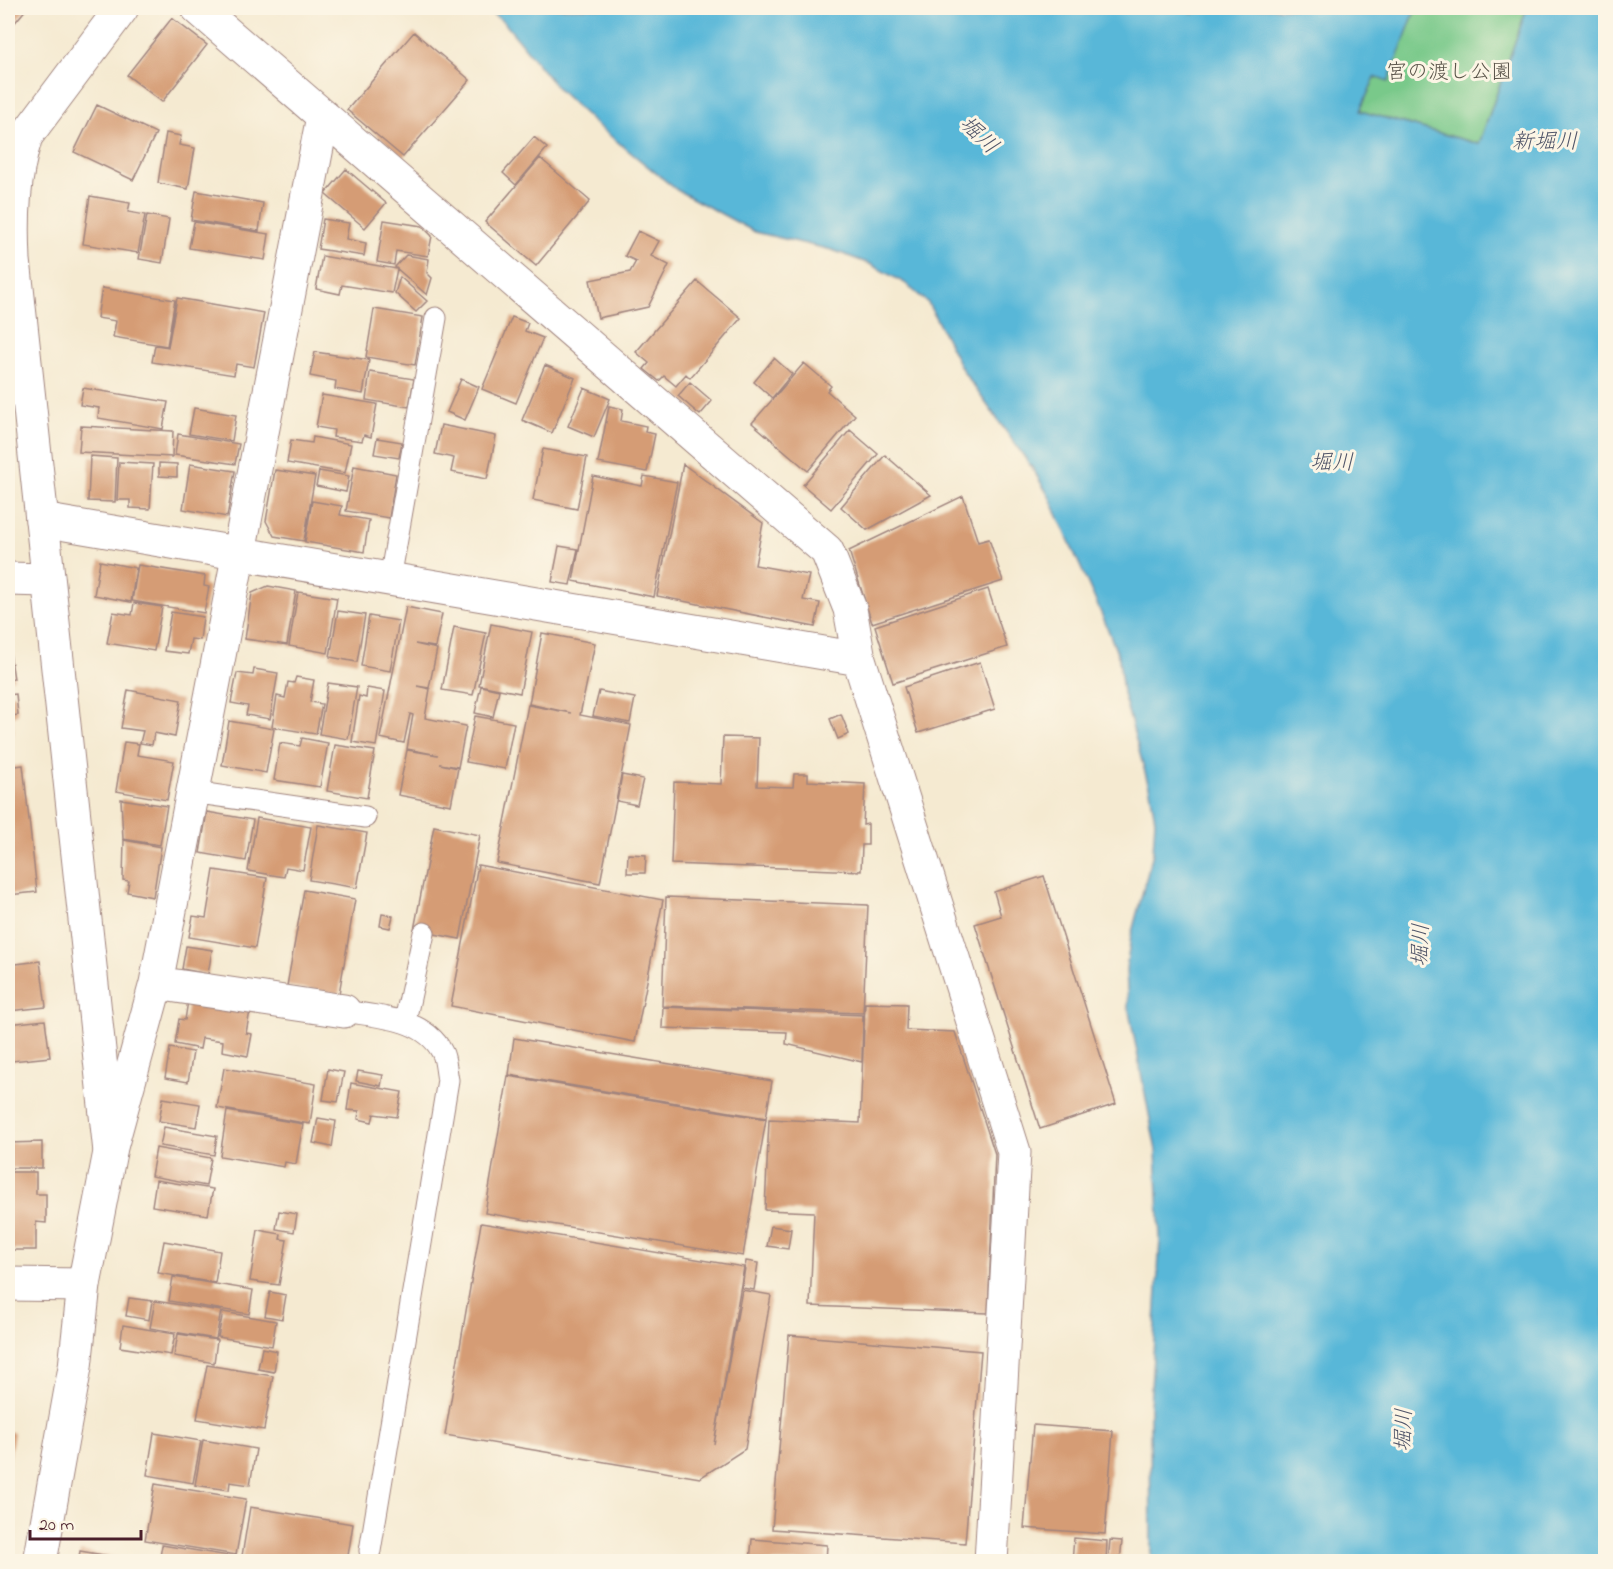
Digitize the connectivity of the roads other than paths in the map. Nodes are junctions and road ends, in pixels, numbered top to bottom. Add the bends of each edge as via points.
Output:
1 (122, 8) edge
2 (198, 8) edge
3 (323, 116) junction
4 (17, 136) edge
5 (436, 318) dead end
6 (16, 344) edge
7 (42, 520) junction
8 (238, 553) junction
9 (8, 579) edge
10 (390, 579) junction
11 (47, 580) junction
12 (859, 659) junction
13 (192, 792) junction
14 (365, 817) dead end
15 (424, 933) dead end
16 (156, 983) junction
17 (345, 1011) joint
18 (405, 1021) junction
19 (110, 1152) junction
20 (8, 1284) edge
21 (84, 1285) junction
22 (370, 1551) dead end
23 (40, 1562) edge
24 (992, 1562) edge

1 - 4 street
2 - 3 street
3 - 8 street
3 - 12 street via 827,551 850,609
4 - 6 street via 12,218
5 - 10 lane
6 - 7 street
7 - 8 street
7 - 11 street
8 - 10 street
8 - 13 street
9 - 11 street
10 - 12 street
11 - 19 street
12 - 24 street via 1014,1152
13 - 14 lane
13 - 16 street
15 - 18 lane
16 - 17 street
16 - 19 street
17 - 18 lane
18 - 22 lane via 442,1052 448,1080
19 - 21 street
20 - 21 street
21 - 23 street via 75,1367

